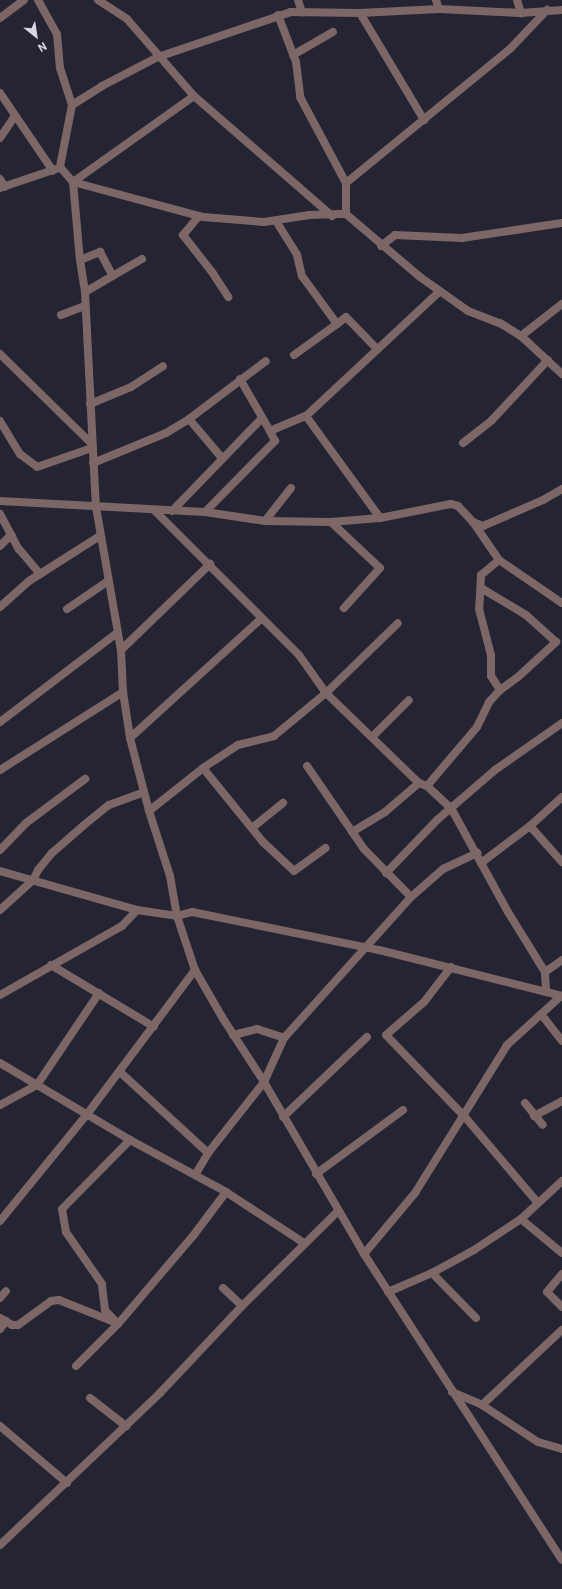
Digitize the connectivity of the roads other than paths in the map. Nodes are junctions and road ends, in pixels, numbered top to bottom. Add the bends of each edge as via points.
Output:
1 (24, 0) edge
2 (98, 0) edge
3 (298, 0) edge
4 (436, 0) edge
5 (517, 0) edge
6 (42, 1) edge
7 (439, 9) junction
8 (546, 10) junction
9 (562, 10) edge
10 (302, 12) junction
11 (360, 13) junction
12 (520, 13) junction
13 (278, 15) junction
14 (0, 18) edge
15 (333, 32) dead end
16 (293, 55) junction
17 (158, 58) junction
18 (0, 93) edge
19 (194, 96) junction
20 (72, 105) junction
21 (14, 117) junction
22 (424, 120) junction
23 (0, 138) edge
24 (57, 169) junction
25 (0, 179) edge
26 (73, 182) junction
27 (346, 182) junction
28 (2, 188) edge
29 (346, 214) junction
30 (200, 216) junction
31 (332, 216) junction
32 (276, 221) junction
33 (562, 223) edge
34 (381, 246) junction
35 (142, 259) dead end
36 (80, 260) junction
37 (113, 276) junction
38 (440, 291) junction
39 (85, 292) junction
40 (228, 297) dead end
41 (562, 304) edge
42 (85, 306) junction
43 (61, 315) dead end
44 (337, 324) junction
45 (521, 336) junction
46 (377, 350) junction
47 (294, 355) dead end
48 (1, 356) edge
49 (548, 360) junction
50 (266, 361) dead end
51 (163, 366) dead end
52 (562, 374) edge
53 (240, 379) junction
54 (90, 404) junction
55 (306, 416) junction
56 (262, 418) junction
57 (189, 419) junction
58 (0, 421) edge
59 (270, 431) junction
60 (463, 443) dead end
61 (92, 446) junction
62 (222, 458) junction
63 (93, 463) junction
64 (291, 488) dead end
65 (562, 489) edge
66 (0, 501) edge
67 (96, 507) junction
68 (154, 510) junction
69 (172, 511) junction
70 (205, 512) junction
71 (0, 514) edge
72 (380, 518) junction
73 (265, 521) junction
74 (332, 522) junction
75 (472, 522) junction
76 (11, 535) junction
77 (100, 536) junction
78 (0, 546) edge
79 (499, 560) junction
80 (210, 564) junction
81 (40, 574) junction
82 (108, 581) junction
83 (481, 588) junction
84 (562, 603) edge
85 (0, 607) edge
86 (344, 608) dead end
87 (67, 609) dead end
88 (261, 620) junction
89 (398, 623) dead end
90 (118, 632) junction
91 (121, 650) junction
92 (500, 690) junction
93 (123, 692) junction
94 (326, 693) junction
95 (409, 700) dead end
96 (0, 722) edge
97 (562, 723) edge
98 (372, 737) junction
99 (130, 738) junction
100 (307, 766) dead end
101 (203, 768) junction
102 (0, 769) edge
103 (85, 779) dead end
104 (423, 784) junction
105 (144, 792) junction
106 (562, 797) edge
107 (283, 802) dead end
108 (451, 808) junction
109 (149, 811) junction
110 (530, 826) junction
111 (252, 828) junction
112 (352, 832) junction
113 (326, 848) dead end
114 (0, 850) edge
115 (478, 853) junction
116 (481, 862) junction
117 (562, 862) edge
118 (0, 871) edge
119 (386, 873) junction
120 (33, 880) junction
121 (411, 897) junction
122 (0, 910) edge
123 (137, 910) junction
124 (177, 916) junction
125 (365, 947) junction
126 (562, 960) edge
127 (51, 965) junction
128 (451, 967) junction
129 (195, 970) junction
130 (545, 972) junction
131 (546, 992) junction
132 (98, 993) junction
133 (0, 995) edge
134 (562, 996) edge
135 (541, 1014) junction
136 (154, 1027) junction
137 (233, 1035) junction
138 (367, 1037) dead end
139 (284, 1038) junction
140 (562, 1041) edge
141 (0, 1063) edge
142 (120, 1072) junction
143 (264, 1082) junction
144 (37, 1085) junction
145 (562, 1101) edge
146 (525, 1103) dead end
147 (0, 1105) edge
148 (403, 1110) dead end
149 (88, 1113) junction
150 (534, 1116) junction
151 (283, 1117) junction
152 (465, 1117) junction
153 (543, 1125) dead end
154 (130, 1140) junction
155 (208, 1153) junction
156 (195, 1174) junction
157 (316, 1174) junction
158 (562, 1180) edge
159 (226, 1192) junction
160 (537, 1202) junction
161 (338, 1211) junction
162 (521, 1219) junction
163 (0, 1222) edge
164 (304, 1243) junction
165 (562, 1253) edge
166 (364, 1254) junction
167 (432, 1273) junction
168 (562, 1274) edge
169 (223, 1288) dead end
170 (6, 1291) dead end
171 (388, 1292) junction
172 (0, 1298) edge
173 (242, 1306) junction
174 (562, 1306) edge
175 (476, 1318) dead end
176 (3, 1319) edge
177 (118, 1324) junction
178 (0, 1329) edge
179 (562, 1330) edge
180 (76, 1366) dead end
181 (452, 1392) junction
182 (90, 1398) dead end
183 (482, 1405) junction
184 (0, 1426) edge
185 (126, 1426) junction
186 (562, 1449) edge
187 (67, 1483) junction
188 (0, 1545) edge
189 (562, 1560) edge

1 - 14 street
2 - 17 street via 126,19
3 - 10 street
4 - 7 street
5 - 12 street
6 - 20 street via 57,34 60,68
7 - 11 street
7 - 12 street
8 - 9 street
8 - 12 street
8 - 22 street via 510,49
10 - 11 street
10 - 13 street
11 - 22 street
13 - 16 street
13 - 17 street
15 - 16 street
16 - 27 street via 300,97
17 - 19 street
17 - 20 street via 102,86
18 - 21 street
19 - 26 street
19 - 31 street
20 - 24 street
21 - 23 street
21 - 24 street
22 - 27 street
24 - 26 street
24 - 28 street
25 - 28 street
26 - 30 street
26 - 36 street
27 - 29 street
29 - 31 street
29 - 34 street
30 - 32 street
30 - 40 street via 183,235
31 - 32 street via 309,215
32 - 44 street via 297,254 302,276
33 - 34 street via 462,238 394,235
34 - 38 street
35 - 37 street
36 - 37 street via 100,252
36 - 39 street
37 - 39 street
38 - 45 street via 468,311 500,323
38 - 46 street
39 - 42 street
41 - 45 street
42 - 43 street
42 - 54 street
44 - 46 street via 346,316
44 - 47 street
45 - 49 street
46 - 55 street
48 - 61 street
49 - 52 street
49 - 60 street via 492,420
50 - 53 street
51 - 54 street via 131,387
53 - 56 street
53 - 57 street
54 - 61 street
55 - 59 street
55 - 72 street
56 - 59 street
56 - 62 street
57 - 62 street
57 - 63 street via 166,433
58 - 61 street via 20,454 37,467
59 - 70 street via 275,441
61 - 63 street
62 - 69 street
63 - 67 street
64 - 73 street
65 - 75 street via 544,500 483,526
66 - 67 street
67 - 68 street
67 - 77 street
68 - 69 street
68 - 80 street
69 - 70 street
70 - 73 street
71 - 76 street
72 - 74 street
72 - 75 street via 451,504 458,506
73 - 74 street
74 - 86 street via 380,568
75 - 79 street
76 - 78 street
76 - 81 street
77 - 81 street
77 - 82 street
79 - 83 street via 481,575
79 - 84 street
80 - 88 street
80 - 91 street
81 - 85 street
82 - 87 street
82 - 90 street
83 - 92 street via 479,609 491,655 491,676
83 - 92 street via 526,615 556,642
88 - 94 street via 299,655
88 - 99 street
89 - 94 street
90 - 91 street
90 - 96 street
91 - 93 street
92 - 104 street via 489,702 476,727
93 - 99 street
93 - 102 street
94 - 98 street
94 - 101 street via 274,736 238,744
95 - 98 street
97 - 108 street via 513,755
98 - 104 street
99 - 105 street
100 - 112 street
101 - 109 street
101 - 111 street
103 - 114 street via 26,823
104 - 108 street
104 - 112 street
105 - 109 street
105 - 120 street via 109,805 90,820 52,853
106 - 110 street
107 - 111 street
108 - 115 street
108 - 119 street
109 - 124 street via 170,876
110 - 116 street
110 - 117 street
111 - 113 street via 294,871
112 - 119 street
115 - 116 street
115 - 121 street via 443,869
116 - 130 street
118 - 120 street
119 - 121 street
120 - 122 street
120 - 123 street
121 - 125 street
123 - 124 street
123 - 127 street via 122,926
124 - 125 street via 192,912
124 - 129 street
125 - 128 street
125 - 139 street
126 - 130 street
127 - 132 street
127 - 133 street
128 - 131 street
128 - 152 street via 424,1002 386,1035
129 - 136 street
129 - 137 street
130 - 131 street
131 - 134 street
132 - 136 street
132 - 144 street
134 - 135 street
135 - 140 street
135 - 152 street via 508,1045 491,1069
136 - 142 street
137 - 139 street via 257,1029
137 - 143 street
138 - 151 street
139 - 143 street
141 - 144 street
142 - 149 street
142 - 155 street
143 - 151 street
143 - 155 street
144 - 147 street
144 - 149 street
145 - 150 street
146 - 150 street
148 - 157 street
149 - 154 street
149 - 163 street
150 - 153 street
151 - 157 street
152 - 160 street
152 - 166 street via 415,1193
154 - 156 street
154 - 177 street via 62,1209 66,1232 102,1284 105,1310
155 - 156 street
156 - 159 street
157 - 161 street
158 - 160 street
159 - 164 street
159 - 177 street via 193,1236
160 - 162 street
161 - 164 street
161 - 166 street
162 - 165 street
162 - 167 street via 474,1250
164 - 173 street
166 - 171 street
167 - 171 street
167 - 175 street
168 - 174 street via 546,1292
169 - 173 street
170 - 172 street
171 - 181 street
173 - 185 street
176 - 177 street via 18,1324 51,1301 59,1300
176 - 178 street
177 - 180 street
179 - 183 street
181 - 183 street
181 - 189 street
182 - 185 street
183 - 186 street via 538,1442
184 - 187 street
185 - 187 street
187 - 188 street

